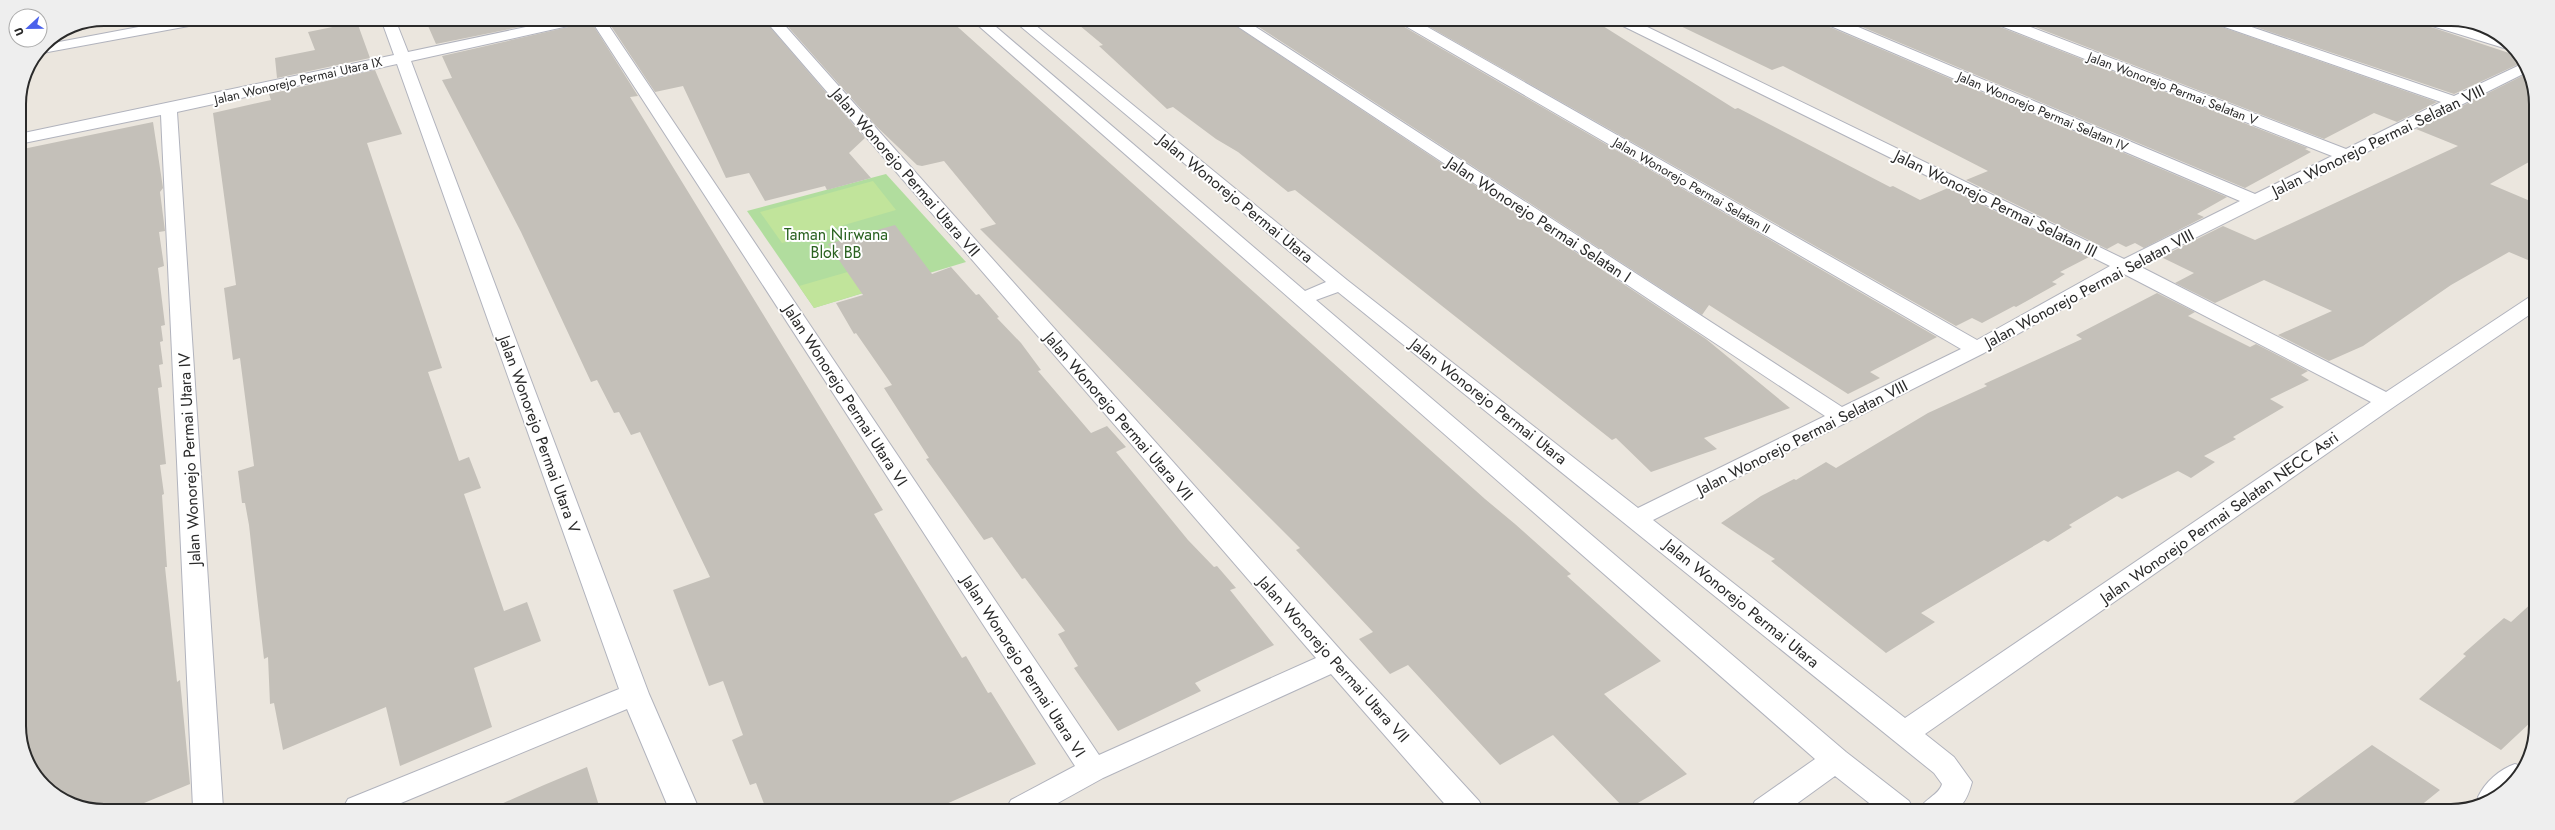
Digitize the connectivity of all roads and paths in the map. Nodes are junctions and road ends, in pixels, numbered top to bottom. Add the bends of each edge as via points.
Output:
1 (169, 26) edge
2 (390, 26) edge
3 (548, 26) edge
4 (602, 26) edge
5 (777, 26) edge
6 (986, 26) edge
7 (1027, 26) edge
8 (1244, 26) edge
9 (1416, 26) edge
10 (1634, 26) edge
11 (1843, 26) edge
12 (2014, 26) edge
13 (2236, 26) edge
14 (2446, 26) edge
15 (2501, 44) edge
16 (50, 48) edge
17 (401, 57) junction
18 (2521, 69) edge
19 (2455, 102) junction
20 (170, 109) junction
21 (26, 138) edge
22 (2345, 155) junction
23 (2255, 201) junction
24 (2124, 266) junction
25 (1340, 284) junction
26 (1301, 299) junction
27 (2529, 306) edge
28 (1977, 349) junction
29 (2387, 400) junction
30 (1842, 417) junction
31 (1647, 514) junction
32 (1335, 661) junction
33 (635, 694) junction
34 (1904, 734) junction
35 (1836, 760) junction
36 (1093, 770) junction
37 (208, 804) edge
38 (368, 804) edge
39 (682, 804) edge
40 (1030, 804) edge
41 (1464, 804) edge
42 (1774, 804) edge
43 (1891, 804) edge
44 (1942, 804) edge

1 - 16 street
2 - 17 street, Jalan Wonorejo Permai Utara V
3 - 17 street, Jalan Wonorejo Permai Utara IX
4 - 36 street, Jalan Wonorejo Permai Utara VI
5 - 32 street, Jalan Wonorejo Permai Utara VII
6 - 26 street, Jalan Wonorejo Permai Utara
7 - 25 street, Jalan Wonorejo Permai Utara
8 - 30 street, Jalan Wonorejo Permai Selatan I
9 - 28 street, Jalan Wonorejo Permai Selatan II
10 - 24 street, Jalan Wonorejo Permai Selatan III
11 - 23 street, Jalan Wonorejo Permai Selatan IV
12 - 22 street, Jalan Wonorejo Permai Selatan V
13 - 19 street
14 - 15 street
17 - 20 street, Jalan Wonorejo Permai Utara IX
17 - 33 street, Jalan Wonorejo Permai Utara V
18 - 19 street, Jalan Wonorejo Permai Selatan VIII
19 - 22 street, Jalan Wonorejo Permai Selatan VIII
20 - 21 street, Jalan Wonorejo Permai Utara IX
20 - 37 street, Jalan Wonorejo Permai Utara IV
22 - 23 street, Jalan Wonorejo Permai Selatan VIII
23 - 24 street, Jalan Wonorejo Permai Selatan VIII
24 - 28 street, Jalan Wonorejo Permai Selatan VIII
24 - 29 street, Jalan Wonorejo Permai Selatan III
25 - 26 street
25 - 31 street, Jalan Wonorejo Permai Utara
26 - 35 street, Jalan Wonorejo Permai Utara
27 - 29 street, Jalan Wonorejo Permai Selatan NECC Asri
28 - 30 street, Jalan Wonorejo Permai Selatan VIII
29 - 34 street, Jalan Wonorejo Permai Selatan NECC Asri
30 - 31 street, Jalan Wonorejo Permai Selatan VIII
31 - 34 street, Jalan Wonorejo Permai Utara
32 - 36 street
32 - 41 street, Jalan Wonorejo Permai Utara VII
33 - 38 street
33 - 39 street, Jalan Wonorejo Permai Utara V
34 - 44 street, Jalan Wonorejo Permai Utara via 1944,765 1957,782 1953,796
35 - 42 street
35 - 43 street, Jalan Wonorejo Permai Utara
36 - 40 street

